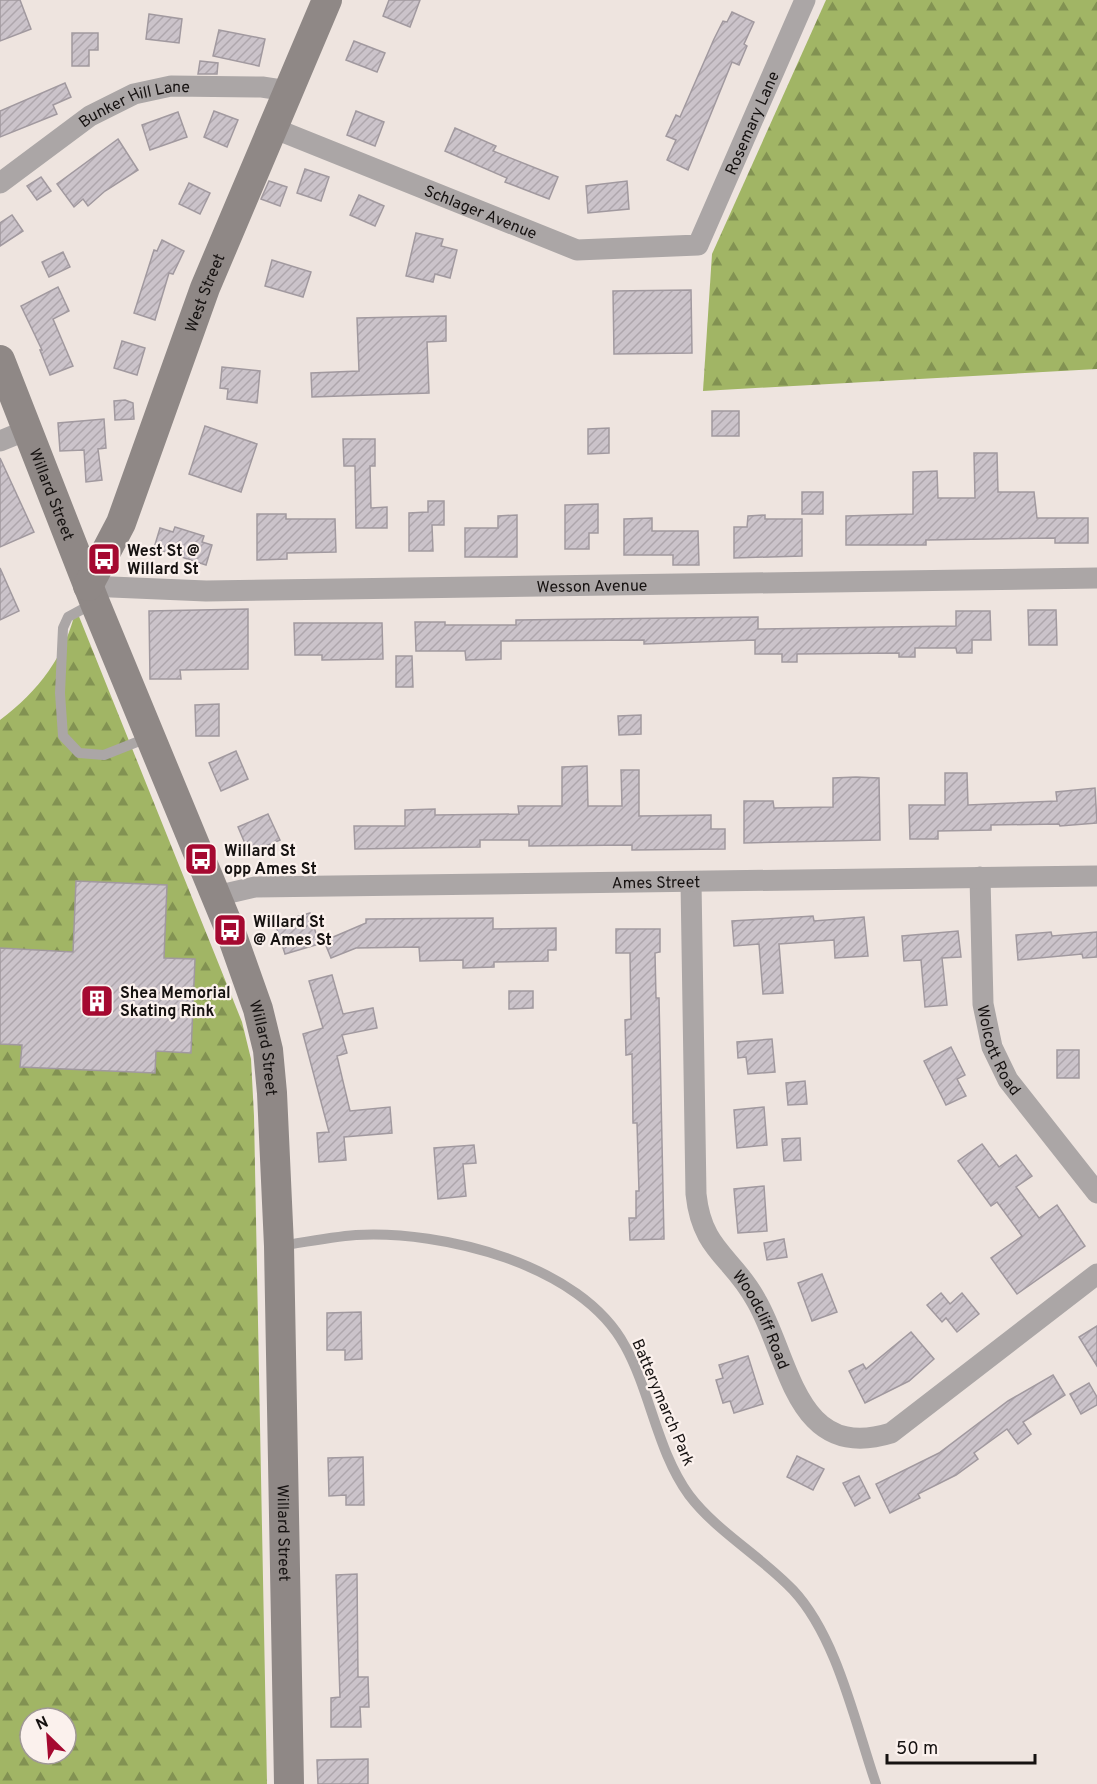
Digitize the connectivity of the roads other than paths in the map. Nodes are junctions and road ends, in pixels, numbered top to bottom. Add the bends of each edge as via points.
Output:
1 (327, 0) edge
2 (806, 0) edge
3 (288, 91) junction
4 (273, 128) junction
5 (0, 183) edge
6 (698, 245) joint
7 (0, 360) edge
8 (13, 435) edge
9 (1097, 578) edge
10 (92, 594) junction
11 (150, 736) junction
12 (1097, 876) edge
13 (980, 878) junction
14 (692, 882) junction
15 (216, 896) junction
16 (1097, 1193) edge
17 (279, 1246) junction
18 (1097, 1274) edge
19 (289, 1784) edge
20 (876, 1784) edge

1 - 3 main road, West Street
2 - 6 street, Rosemary Lane
3 - 4 main road, West Street
3 - 5 street, Bunker Hill Lane via 171,86 134,94 90,116
4 - 6 street, Schlager Avenue via 577,250
4 - 10 main road, West Street via 196,311 128,506
7 - 8 main road, Willard Street
8 - 10 main road, Willard Street
9 - 10 street, Wesson Avenue
10 - 11 main road, Willard Street
10 - 11 lane via 63,628 63,736 79,753 104,755
11 - 15 main road, Willard Street
12 - 13 street, Ames Street
13 - 14 street, Ames Street
13 - 16 street, Wolcott Road via 983,1004 992,1047 1008,1080
14 - 15 street, Ames Street via 255,887
14 - 18 street, Woodcliff Road via 696,1194 700,1218 714,1248 758,1302 791,1384 810,1414 828,1430 850,1438 891,1433
15 - 17 main road, Willard Street via 251,987 268,1050
17 - 19 main road, Willard Street
17 - 20 lane, Batterymarch Park via 356,1235 457,1245 538,1272 576,1293 602,1314 626,1347 690,1497 794,1591 818,1624 832,1653

